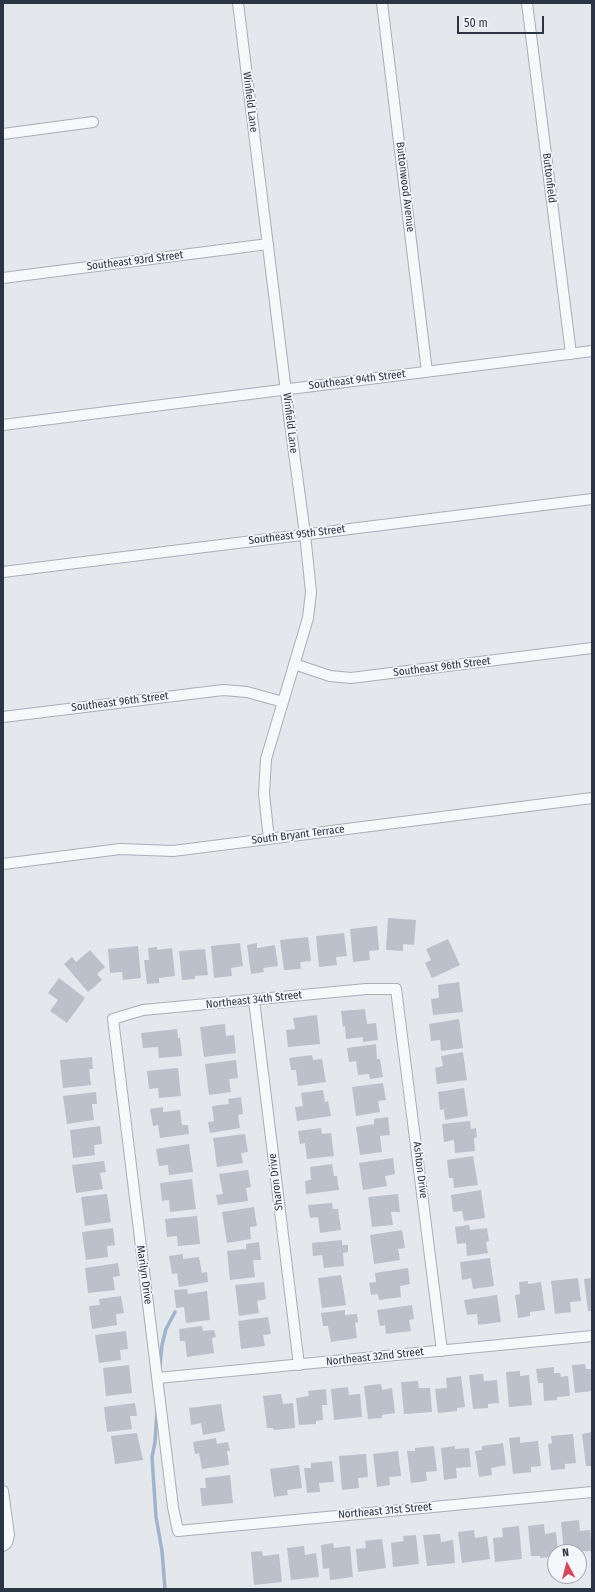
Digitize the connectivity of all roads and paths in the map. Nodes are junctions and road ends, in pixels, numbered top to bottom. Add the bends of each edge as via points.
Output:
1 (238, 3) edge
2 (382, 3) edge
3 (527, 3) edge
4 (93, 122) dead end
5 (3, 134) edge
6 (268, 244) junction
7 (3, 278) edge
8 (592, 351) edge
9 (571, 354) junction
10 (427, 372) junction
11 (286, 389) junction
12 (3, 425) edge
13 (592, 499) edge
14 (305, 534) junction
15 (3, 572) edge
16 (592, 648) edge
17 (294, 664) junction
18 (283, 702) junction
19 (3, 717) edge
20 (592, 798) edge
21 (269, 839) junction
22 (3, 864) edge
23 (396, 989) joint
24 (254, 1000) junction
25 (112, 1020) joint
26 (592, 1336) edge
27 (442, 1351) junction
28 (298, 1365) junction
29 (158, 1378) junction
30 (3, 1491) edge
31 (592, 1492) edge
32 (178, 1531) joint
33 (3, 1546) edge

1 - 6 street, Winfield Lane
2 - 10 street, Buttonwood Avenue
3 - 9 street, Buttonfield
4 - 5 street
6 - 7 street, Southeast 93rd Street
6 - 11 street, Winfield Lane
8 - 9 street, Southeast 94th Street
9 - 10 street, Southeast 94th Street
10 - 11 street, Southeast 94th Street
11 - 12 street, Southeast 94th Street
11 - 14 street, Winfield Lane
13 - 14 street, Southeast 95th Street
14 - 15 street, Southeast 95th Street
14 - 17 street, Winfield Lane via 311,592 308,618
16 - 17 street, Southeast 96th Street via 351,678 330,676
17 - 18 street, Winfield Lane
18 - 19 street, Southeast 96th Street via 247,692 223,690
18 - 21 street, Winfield Lane via 264,769
20 - 21 street, South Bryant Terrace
21 - 22 street, South Bryant Terrace via 173,851 105,851
23 - 24 street, Northeast 34th Street via 366,989
23 - 27 street, Ashton Drive
24 - 25 street, Northeast 34th Street via 143,1010
24 - 28 street, Sharon Drive
25 - 29 street, Marilyn Drive
26 - 27 street, Northeast 32nd Street
27 - 28 street, Northeast 32nd Street
28 - 29 street, Northeast 32nd Street
29 - 32 street, Marilyn Drive
30 - 33 street via 9,1535 7,1543
31 - 32 street, Northeast 31st Street

